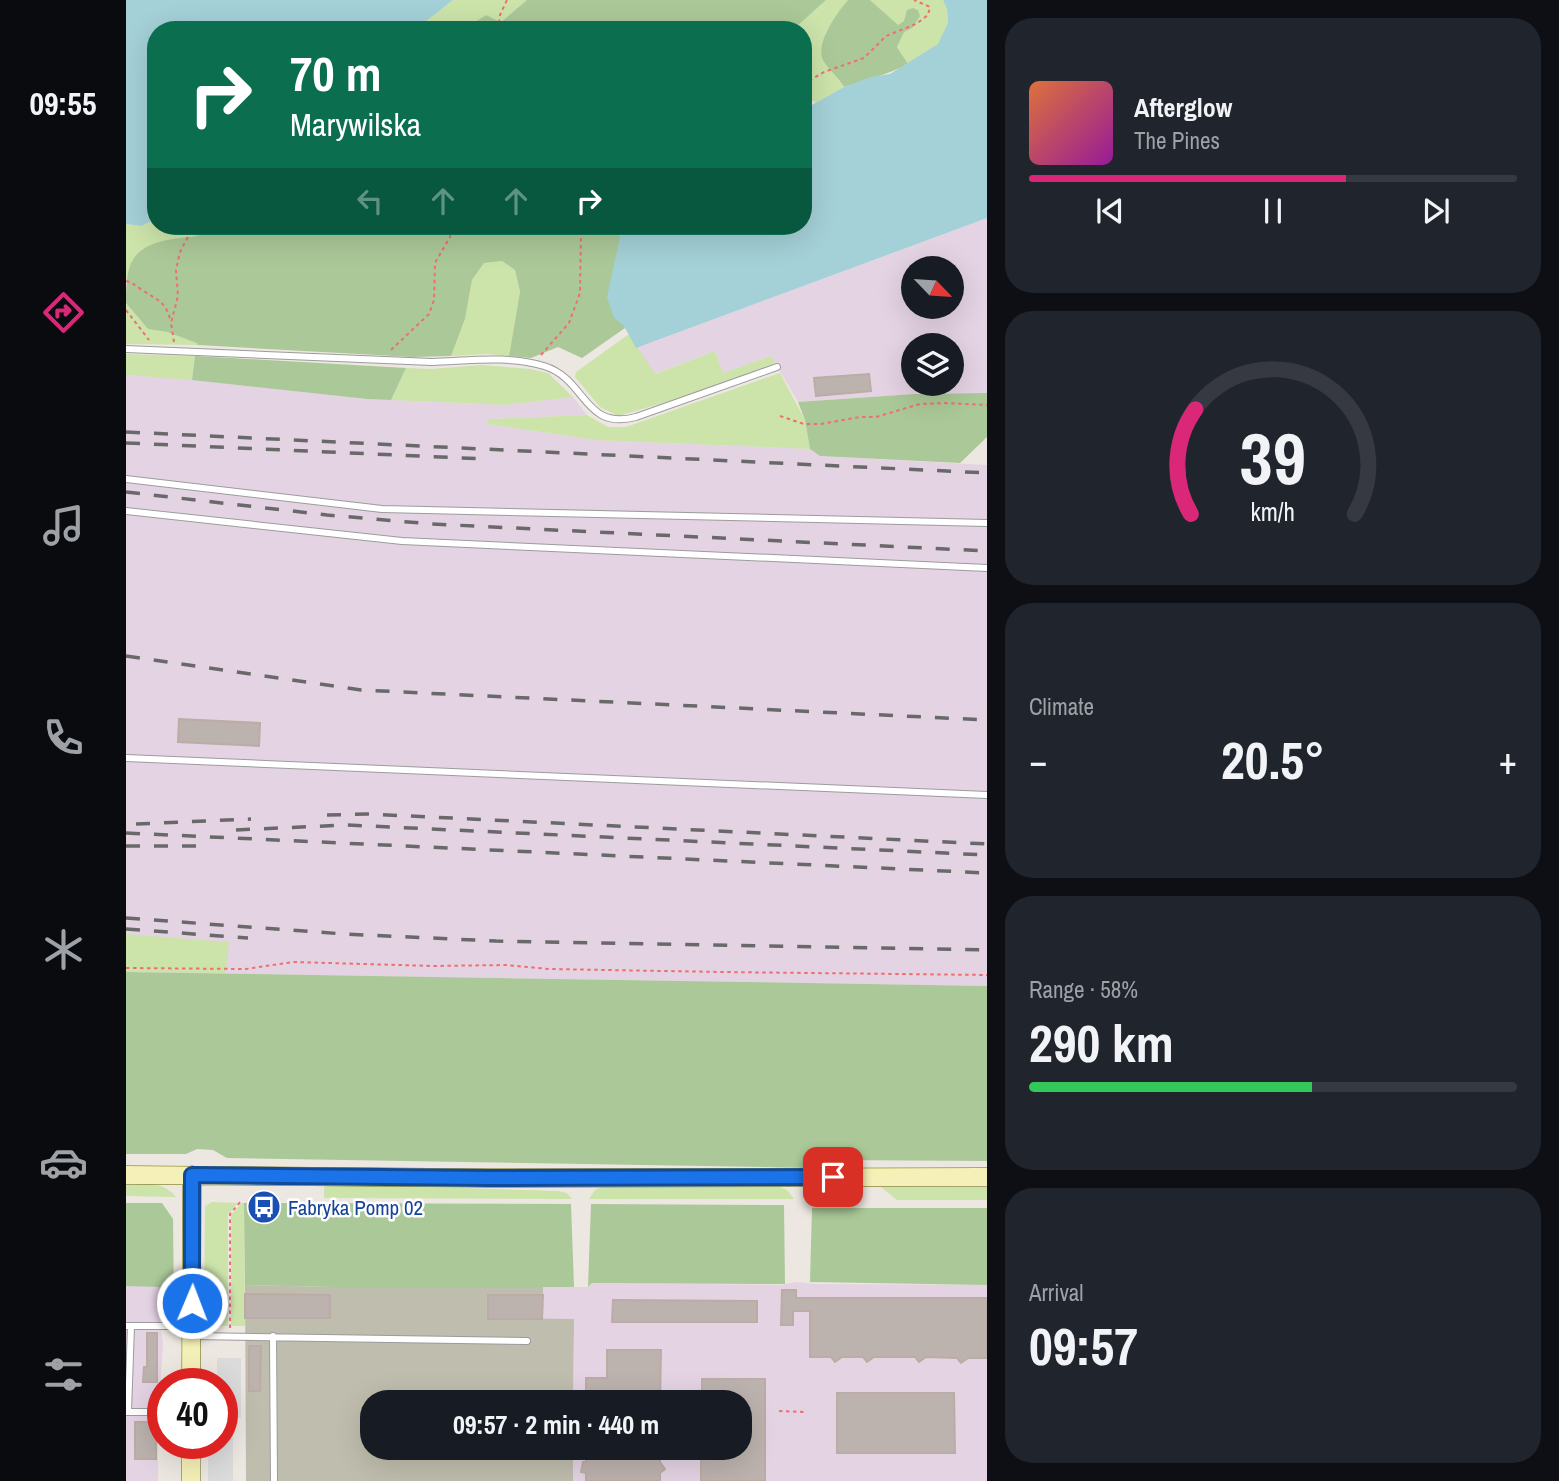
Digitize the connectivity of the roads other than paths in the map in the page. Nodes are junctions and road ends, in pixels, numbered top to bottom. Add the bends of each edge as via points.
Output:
1 (126, 348) edge
2 (777, 367) dead end
3 (126, 479) edge
4 (126, 511) edge
5 (987, 523) edge
6 (987, 569) edge
7 (126, 758) edge
8 (987, 795) edge
9 (126, 1175) edge
10 (192, 1175) junction
11 (987, 1178) edge
12 (128, 1326) edge
13 (192, 1331) junction
14 (274, 1336) junction
15 (527, 1341) dead end
16 (191, 1368) edge
17 (127, 1412) edge
18 (147, 1412) edge
19 (191, 1459) edge
20 (191, 1481) edge
21 (274, 1481) edge

1 - 2 lane via 534,363 565,377 596,412 617,420
3 - 5 lane via 382,509
4 - 6 lane via 402,541
7 - 8 lane
9 - 10 main road
10 - 11 main road
10 - 13 main road
12 - 13 lane
12 - 17 lane
13 - 14 lane
13 - 16 main road
14 - 15 lane
14 - 21 lane
17 - 18 lane
19 - 20 main road

